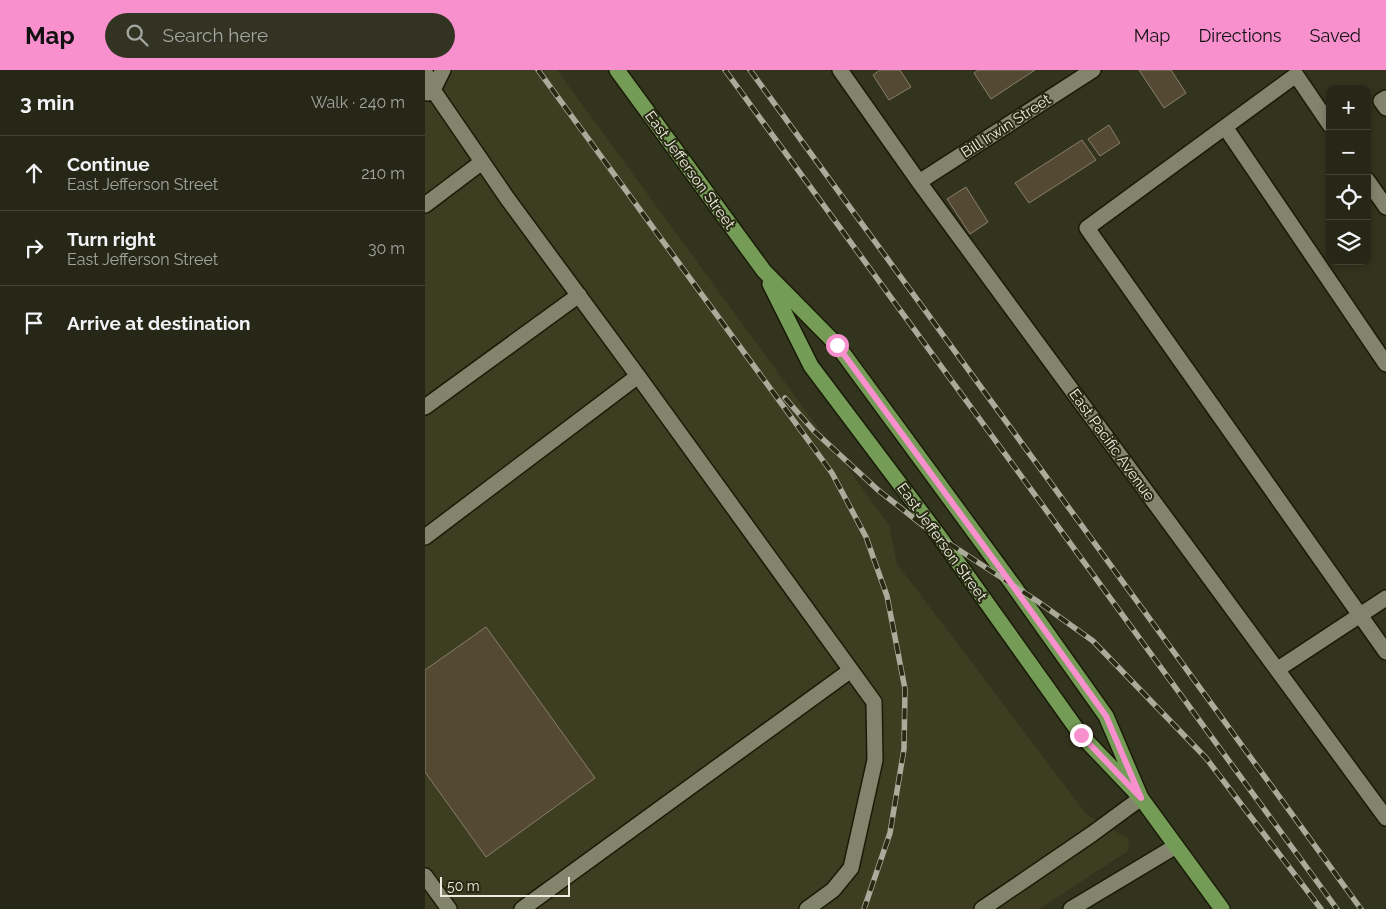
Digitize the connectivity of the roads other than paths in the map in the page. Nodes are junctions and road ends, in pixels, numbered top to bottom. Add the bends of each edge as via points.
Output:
1 (443, 70) edge
2 (617, 70) edge
3 (841, 70) edge
4 (1090, 71) edge
5 (425, 72) edge
6 (429, 93) edge
7 (1386, 98) edge
8 (1386, 108) edge
9 (1326, 119) edge
10 (1225, 127) junction
11 (483, 162) junction
12 (919, 182) junction
13 (1371, 186) edge
14 (425, 205) edge
15 (1386, 207) edge
16 (764, 271) junction
17 (579, 295) junction
18 (1386, 364) edge
19 (638, 376) junction
20 (425, 407) edge
21 (425, 537) edge
22 (1386, 598) edge
23 (1360, 615) junction
24 (1386, 652) edge
25 (1277, 669) junction
26 (851, 670) junction
27 (1141, 798) junction
28 (1386, 818) edge
29 (1176, 846) junction
30 (425, 876) edge
31 (449, 909) edge
32 (522, 909) edge
33 (807, 909) edge
34 (981, 909) edge
35 (1071, 909) edge
36 (1222, 909) edge

1 - 6 street
2 - 16 main road, East Jefferson Street
3 - 12 street, East Pacific Avenue
4 - 12 street, Bill Irwin Street
5 - 6 street
6 - 11 street
7 - 8 street via 1381,101
9 - 10 street via 1296,75
10 - 18 street
10 - 23 street via 1087,228
11 - 14 street
11 - 17 street
12 - 25 street, East Pacific Avenue
13 - 15 street
16 - 27 main road, East Jefferson Street via 811,366 939,536 1081,735
16 - 27 main road, East Jefferson Street via 837,345 1048,634 1106,716
17 - 19 street
17 - 20 street
19 - 21 street
19 - 26 street
22 - 23 street
23 - 24 street
23 - 25 street
25 - 28 street, East Pacific Avenue
26 - 32 street
26 - 33 street via 874,702 875,760 851,868 833,890
27 - 29 main road, East Jefferson Street
27 - 34 street
29 - 35 street
29 - 36 main road, East Jefferson Street
30 - 31 street

